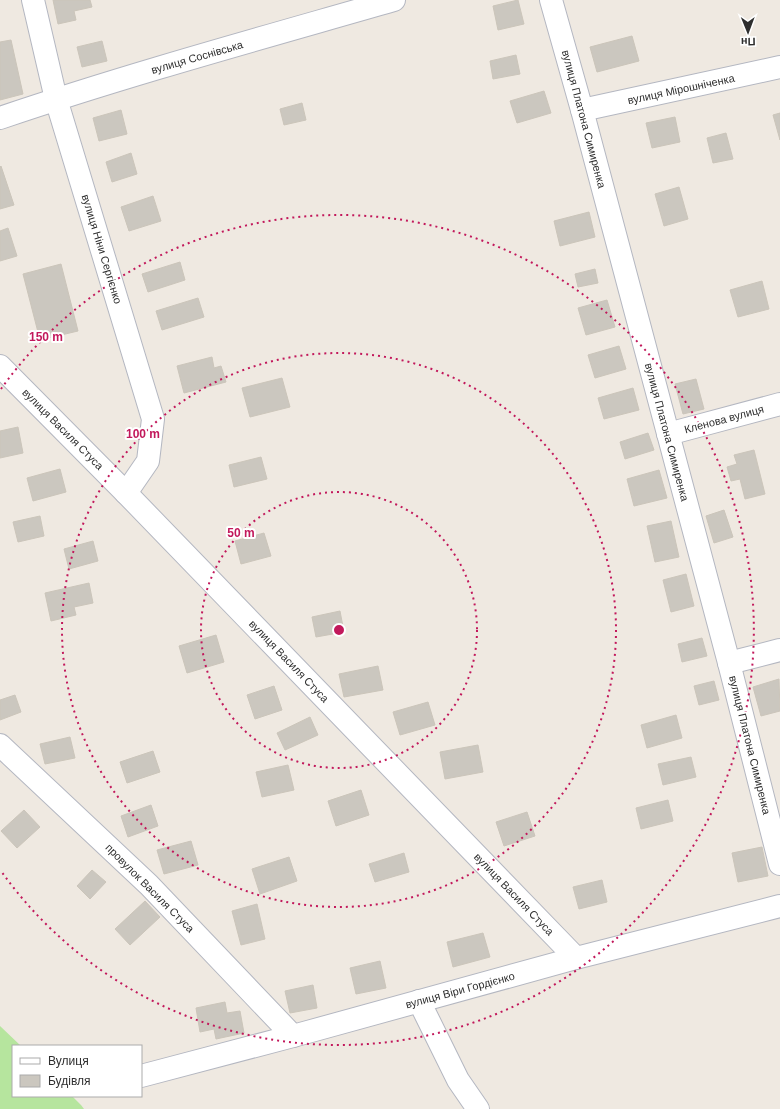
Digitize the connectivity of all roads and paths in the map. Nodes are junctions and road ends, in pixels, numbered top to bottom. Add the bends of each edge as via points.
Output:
1 (33, 0) edge
2 (394, 0) edge
3 (551, 0) edge
4 (780, 67) edge
5 (56, 99) junction
6 (582, 110) junction
7 (0, 118) edge
8 (0, 366) edge
9 (780, 404) edge
10 (668, 434) junction
11 (126, 493) junction
12 (780, 650) edge
13 (729, 663) junction
14 (0, 745) edge
15 (780, 864) edge
16 (780, 906) edge
17 (576, 958) junction
18 (419, 1001) junction
19 (293, 1036) junction
20 (142, 1076) edge
21 (478, 1109) edge

1 - 5 street, вулиця Ніни Сергієнко
2 - 5 street, вулиця Соснівська
3 - 6 street, вулиця Платона Симиренка
4 - 6 street, вулиця Мірошніченка
5 - 7 street, вулиця Соснівська
5 - 11 street, вулиця Ніни Сергієнко via 153,419 148,462
6 - 10 street, вулиця Платона Симиренка
8 - 11 street, вулиця Василя Стуса
9 - 10 street, Кленова вулиця
10 - 13 street, вулиця Платона Симиренка
11 - 17 street, вулиця Василя Стуса
12 - 13 street
13 - 15 street, вулиця Платона Симиренка
14 - 19 street, провулок Василя Стуса via 149,885
16 - 17 street, вулиця Віри Гордієнко
17 - 18 street, вулиця Віри Гордієнко
18 - 19 street, вулиця Віри Гордієнко
18 - 21 street via 458,1080
19 - 20 street, вулиця Віри Гордієнко

